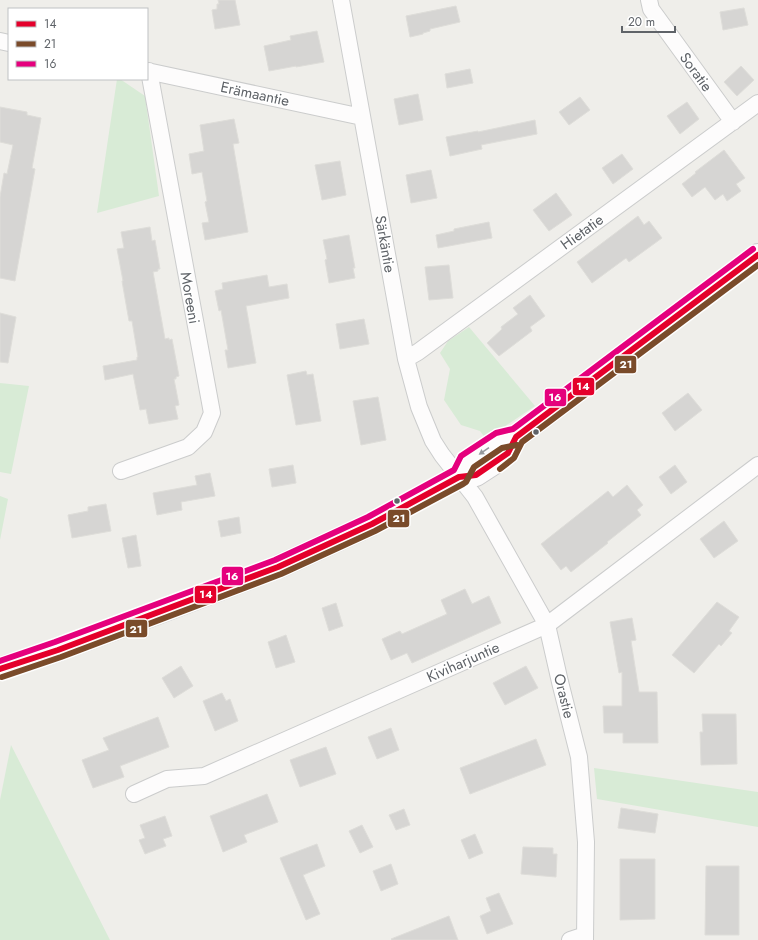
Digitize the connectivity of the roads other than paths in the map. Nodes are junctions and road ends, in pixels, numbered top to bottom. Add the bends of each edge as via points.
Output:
1 (341, 0) edge
2 (649, 0) edge
3 (148, 71) edge
4 (758, 103) edge
5 (362, 117) junction
6 (733, 122) junction
7 (758, 255) edge
8 (406, 360) junction
9 (758, 465) edge
10 (121, 471) dead end
11 (459, 476) junction
12 (547, 625) junction
13 (0, 670) edge
14 (134, 794) dead end
15 (580, 938) edge

1 - 5 street, Särkäntie
2 - 6 street, Soratie via 651,9
3 - 5 street, Erämaantie
3 - 10 street, Moreeni via 212,413 204,432 188,447
4 - 6 street, Hietatie
5 - 8 street, Särkäntie
6 - 8 street, Hietatie
7 - 11 main road via 516,437 499,440 468,461
8 - 11 street, Särkäntie via 419,408 434,441
9 - 12 street, Kiviharjuntie
11 - 12 street, Orastie via 475,497
11 - 13 main road via 372,524 278,567
12 - 14 street, Kiviharjuntie via 204,776 167,779
12 - 15 street, Orastie via 579,757 586,842

